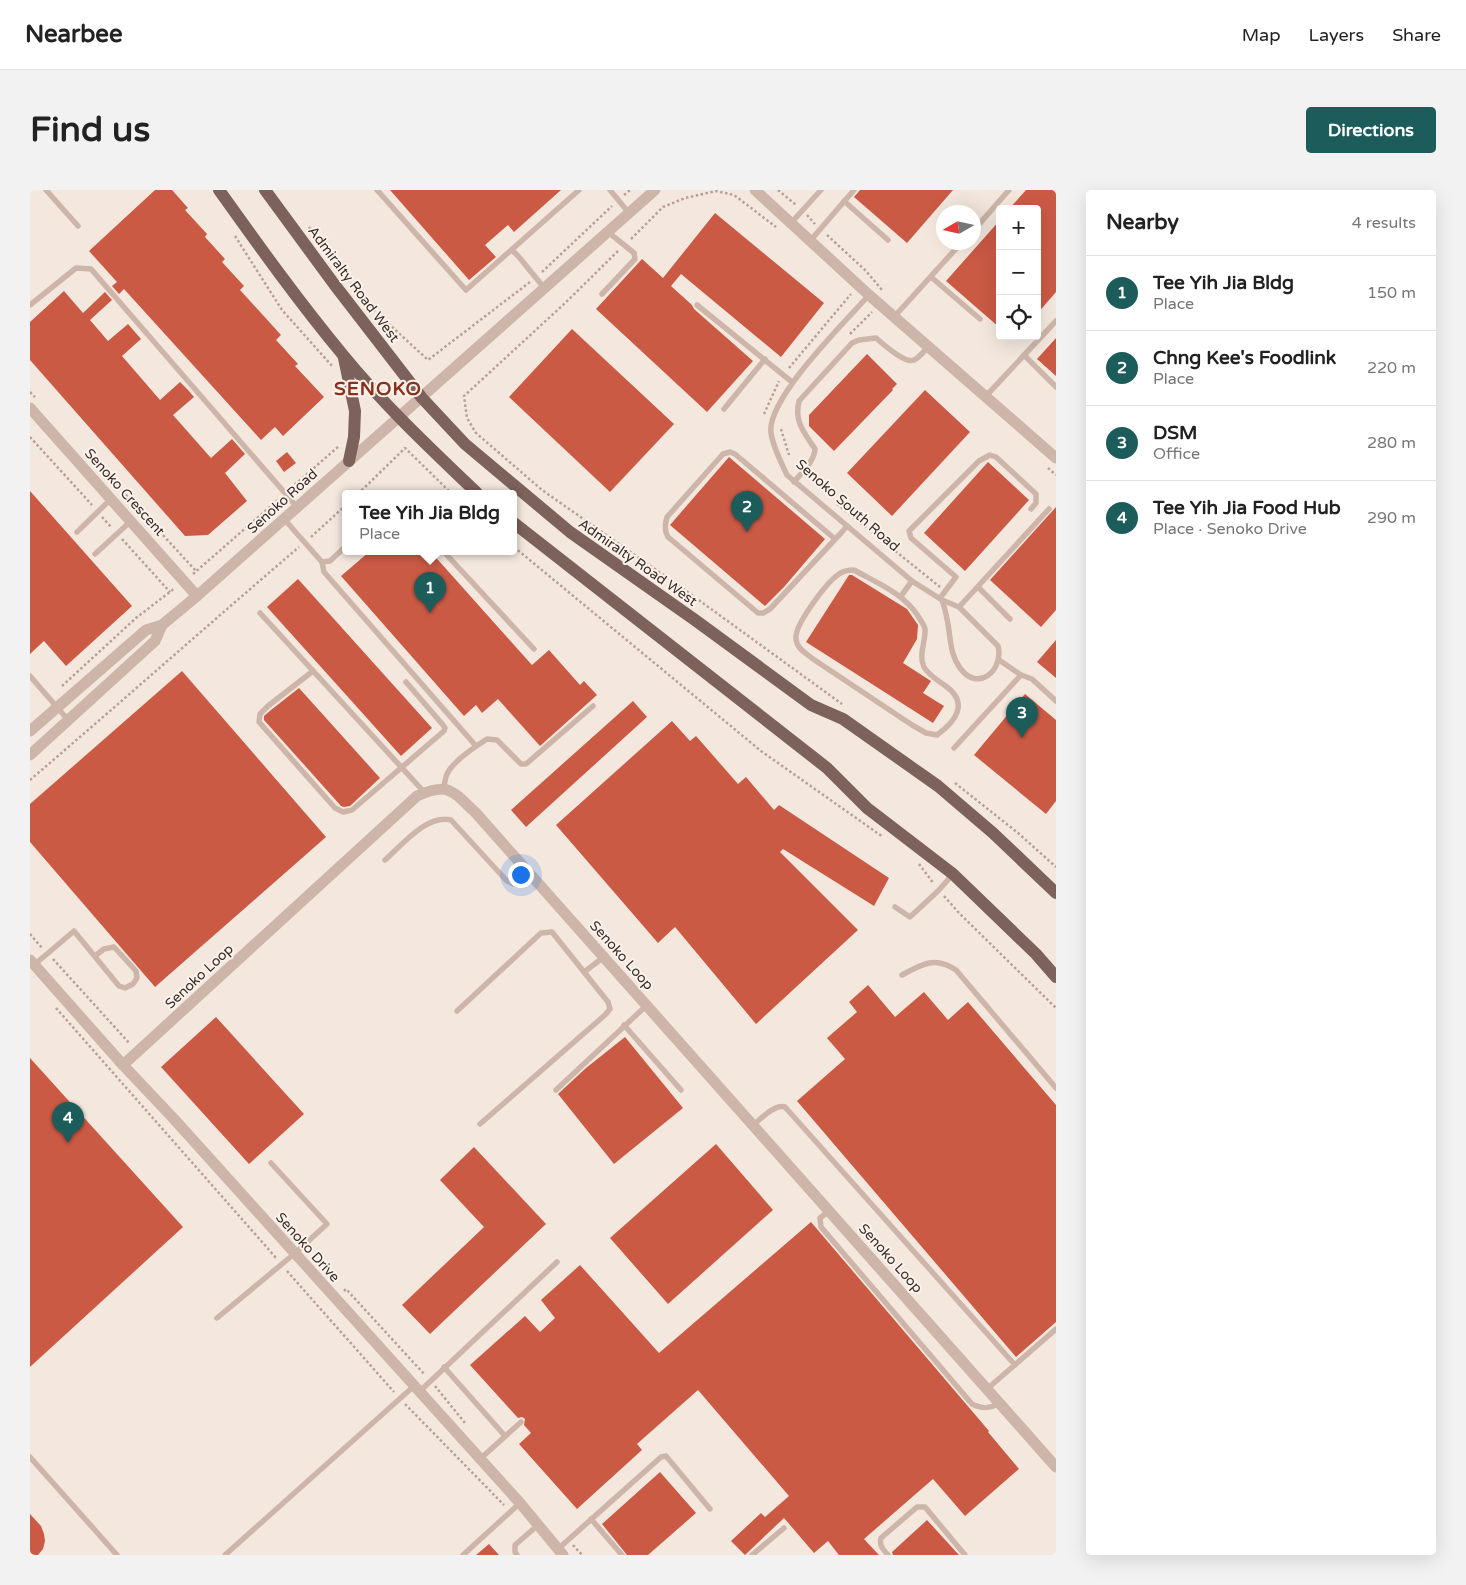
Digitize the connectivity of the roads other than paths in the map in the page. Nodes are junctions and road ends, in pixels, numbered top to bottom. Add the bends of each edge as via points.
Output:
1 (46, 190) edge
2 (219, 190) edge
3 (265, 190) edge
4 (378, 190) edge
5 (579, 190) edge
6 (610, 190) edge
7 (655, 190) edge
8 (755, 190) edge
9 (821, 190) edge
10 (854, 190) edge
11 (1009, 190) edge
12 (844, 201) junction
13 (628, 213) junction
14 (981, 222) edge
15 (791, 223) junction
16 (78, 226) dead end
17 (608, 232) junction
18 (888, 240) dead end
19 (810, 241) junction
20 (512, 250) junction
21 (955, 250) edge
22 (931, 277) junction
23 (545, 289) junction
24 (602, 294) dead end
25 (866, 299) junction
26 (30, 305) edge
27 (697, 305) dead end
28 (894, 318) junction
29 (980, 319) dead end
30 (1056, 321) edge
31 (929, 346) junction
32 (1024, 355) junction
33 (343, 356) junction
34 (765, 359) junction
35 (792, 382) junction
36 (1056, 387) edge
37 (985, 397) junction
38 (422, 398) junction
39 (33, 403) edge
40 (724, 409) dead end
41 (398, 417) junction
42 (1056, 458) edge
43 (349, 461) junction
44 (794, 482) junction
45 (474, 490) edge
46 (111, 499) junction
47 (297, 507) junction
48 (1049, 509) dead end
49 (1031, 510) dead end
50 (284, 519) junction
51 (131, 521) junction
52 (517, 526) edge
53 (847, 526) junction
54 (77, 532) dead end
55 (835, 539) junction
56 (342, 550) edge
57 (95, 554) dead end
58 (447, 555) edge
59 (322, 562) junction
60 (912, 581) junction
61 (978, 587) junction
62 (197, 596) junction
63 (901, 596) junction
64 (941, 599) junction
65 (960, 607) junction
66 (260, 613) dead end
67 (1010, 619) dead end
68 (162, 625) junction
69 (534, 650) dead end
70 (999, 660) junction
71 (313, 671) junction
72 (1021, 674) junction
73 (30, 676) edge
74 (406, 682) dead end
75 (1056, 701) edge
76 (593, 706) dead end
77 (58, 708) junction
78 (69, 721) junction
79 (30, 731) edge
80 (476, 746) junction
81 (954, 748) dead end
82 (30, 755) edge
83 (402, 767) junction
84 (443, 790) junction
85 (425, 793) junction
86 (385, 860) dead end
87 (953, 874) junction
88 (532, 877) junction
89 (1056, 893) edge
90 (895, 907) dead end
91 (95, 956) junction
92 (604, 957) junction
93 (32, 962) edge
94 (584, 972) junction
95 (902, 975) dead end
96 (1056, 976) edge
97 (647, 1005) junction
98 (457, 1011) dead end
99 (624, 1025) junction
100 (123, 1065) junction
101 (1056, 1088) edge
102 (556, 1090) dead end
103 (681, 1090) dead end
104 (480, 1124) dead end
105 (753, 1125) junction
106 (271, 1163) dead end
107 (829, 1211) junction
108 (294, 1254) junction
109 (557, 1262) dead end
110 (217, 1318) dead end
111 (1056, 1329) edge
112 (1015, 1365) junction
113 (444, 1367) junction
114 (416, 1389) junction
115 (987, 1389) junction
116 (999, 1403) junction
117 (522, 1422) dead end
118 (506, 1436) junction
119 (30, 1457) edge
120 (480, 1460) junction
121 (1056, 1467) edge
122 (520, 1504) junction
123 (710, 1509) dead end
124 (591, 1519) junction
125 (537, 1526) junction
126 (784, 1528) dead end
127 (561, 1552) edge
128 (117, 1555) edge
129 (225, 1555) edge
130 (463, 1555) edge
131 (516, 1555) edge
132 (622, 1555) edge
133 (752, 1555) edge
134 (888, 1555) edge
135 (965, 1555) edge

1 - 16 lane
2 - 33 main road
3 - 38 main road, Admiralty Road West
4 - 20 lane via 466,290
5 - 20 lane
6 - 13 lane
7 - 13 street
8 - 15 street
9 - 15 lane
10 - 12 lane
11 - 14 lane
12 - 18 lane
12 - 19 lane
13 - 17 street
15 - 19 street
17 - 23 street
17 - 24 lane via 634,253 634,259
19 - 25 street
20 - 23 lane
21 - 22 lane
22 - 28 lane
22 - 29 lane
23 - 38 street
25 - 28 street
25 - 35 lane, Senoko South Road
26 - 47 lane via 76,268 91,268
27 - 34 lane
28 - 31 street
30 - 32 lane
31 - 37 street
31 - 44 lane via 911,361 876,338 852,343 799,401 798,422 815,450 813,460
32 - 36 lane
32 - 37 lane
33 - 41 main road
33 - 43 main road via 355,411
34 - 35 lane
34 - 40 lane
35 - 44 lane, Senoko South Road via 776,407 770,431 787,475
37 - 42 street
38 - 41 street, Senoko Road
38 - 89 main road, Admiralty Road West via 465,444 570,532 811,704 843,719 938,786
39 - 46 street, Senoko Crescent
41 - 43 street, Senoko Road
41 - 45 main road
43 - 47 street, Senoko Road
44 - 53 lane, Senoko South Road
46 - 51 street, Senoko Crescent
46 - 54 lane
47 - 50 street, Senoko Road
48 - 61 lane
49 - 64 lane via 1036,503 1036,494 996,457 990,455 979,461 909,531 911,538 956,577
50 - 59 lane
50 - 62 street, Senoko Road
51 - 57 lane
51 - 62 street, Senoko Crescent
52 - 87 main road via 827,768 867,808
53 - 55 lane
53 - 60 lane, Senoko South Road
55 - 55 lane via 763,613 668,537 664,525 667,517 724,454 730,452
56 - 59 lane via 330,561
58 - 69 lane
59 - 80 lane via 324,572
60 - 63 lane
60 - 64 lane, Senoko South Road
61 - 65 lane
61 - 67 lane
62 - 68 street, Senoko Road
63 - 63 lane via 854,570 846,571 826,586 799,626 796,637 799,647 813,659 912,725 937,735 950,726 958,711 958,700 924,666 925,627
64 - 65 lane, Senoko South Road
64 - 70 lane via 952,653 961,670 976,680 984,678
65 - 70 lane, Senoko South Road via 998,646
66 - 71 lane
68 - 77 street, Senoko Road via 146,630
68 - 78 street, Senoko Road via 155,641
70 - 72 lane
71 - 83 lane
71 - 83 lane via 268,706 260,714 259,722 335,808 343,812 352,810
72 - 75 lane via 1032,679
72 - 81 lane
73 - 77 lane
74 - 83 lane via 445,728
76 - 80 lane via 526,764 521,764 497,740 488,739
77 - 78 lane
77 - 79 street, Senoko Road
78 - 82 street, Senoko Road
80 - 84 lane via 452,766
83 - 85 lane
84 - 85 street, Senoko Loop
84 - 88 street, Senoko Loop via 451,790 475,812
85 - 100 street, Senoko Loop via 417,796
86 - 88 lane via 428,822 442,818 451,820 506,880 513,884
87 - 90 lane via 910,916
87 - 96 main road
88 - 92 street, Senoko Loop
91 - 91 lane via 120,986 124,988 133,984 137,978 136,971 114,947
91 - 93 lane via 74,932
92 - 94 lane
92 - 97 street, Senoko Loop
93 - 100 street, Senoko Drive
94 - 98 lane via 552,932 541,933
94 - 104 lane via 610,1009
95 - 101 lane via 922,964 948,964
97 - 99 lane
97 - 105 street, Senoko Loop
99 - 102 lane
99 - 103 lane
100 - 108 street, Senoko Drive
105 - 107 street, Senoko Loop
105 - 112 lane via 775,1108 785,1107
106 - 108 lane via 327,1224
107 - 115 street, Senoko Loop
107 - 116 lane via 820,1218 821,1227 972,1404 986,1409
108 - 110 lane
108 - 114 street, Senoko Drive
109 - 113 lane
111 - 112 lane
112 - 115 lane
113 - 114 lane
113 - 118 lane
114 - 120 street, Senoko Drive
114 - 129 lane via 400,1399
115 - 116 street, Senoko Loop
116 - 121 street, Senoko Loop
117 - 118 lane
118 - 120 lane
119 - 128 lane
120 - 122 street, Senoko Drive
122 - 125 street, Senoko Drive
122 - 130 lane
123 - 124 lane via 666,1456
124 - 127 lane
124 - 132 lane
125 - 127 street, Senoko Drive
125 - 131 lane via 515,1545
126 - 133 lane
134 - 135 lane via 881,1548 881,1538 920,1506

